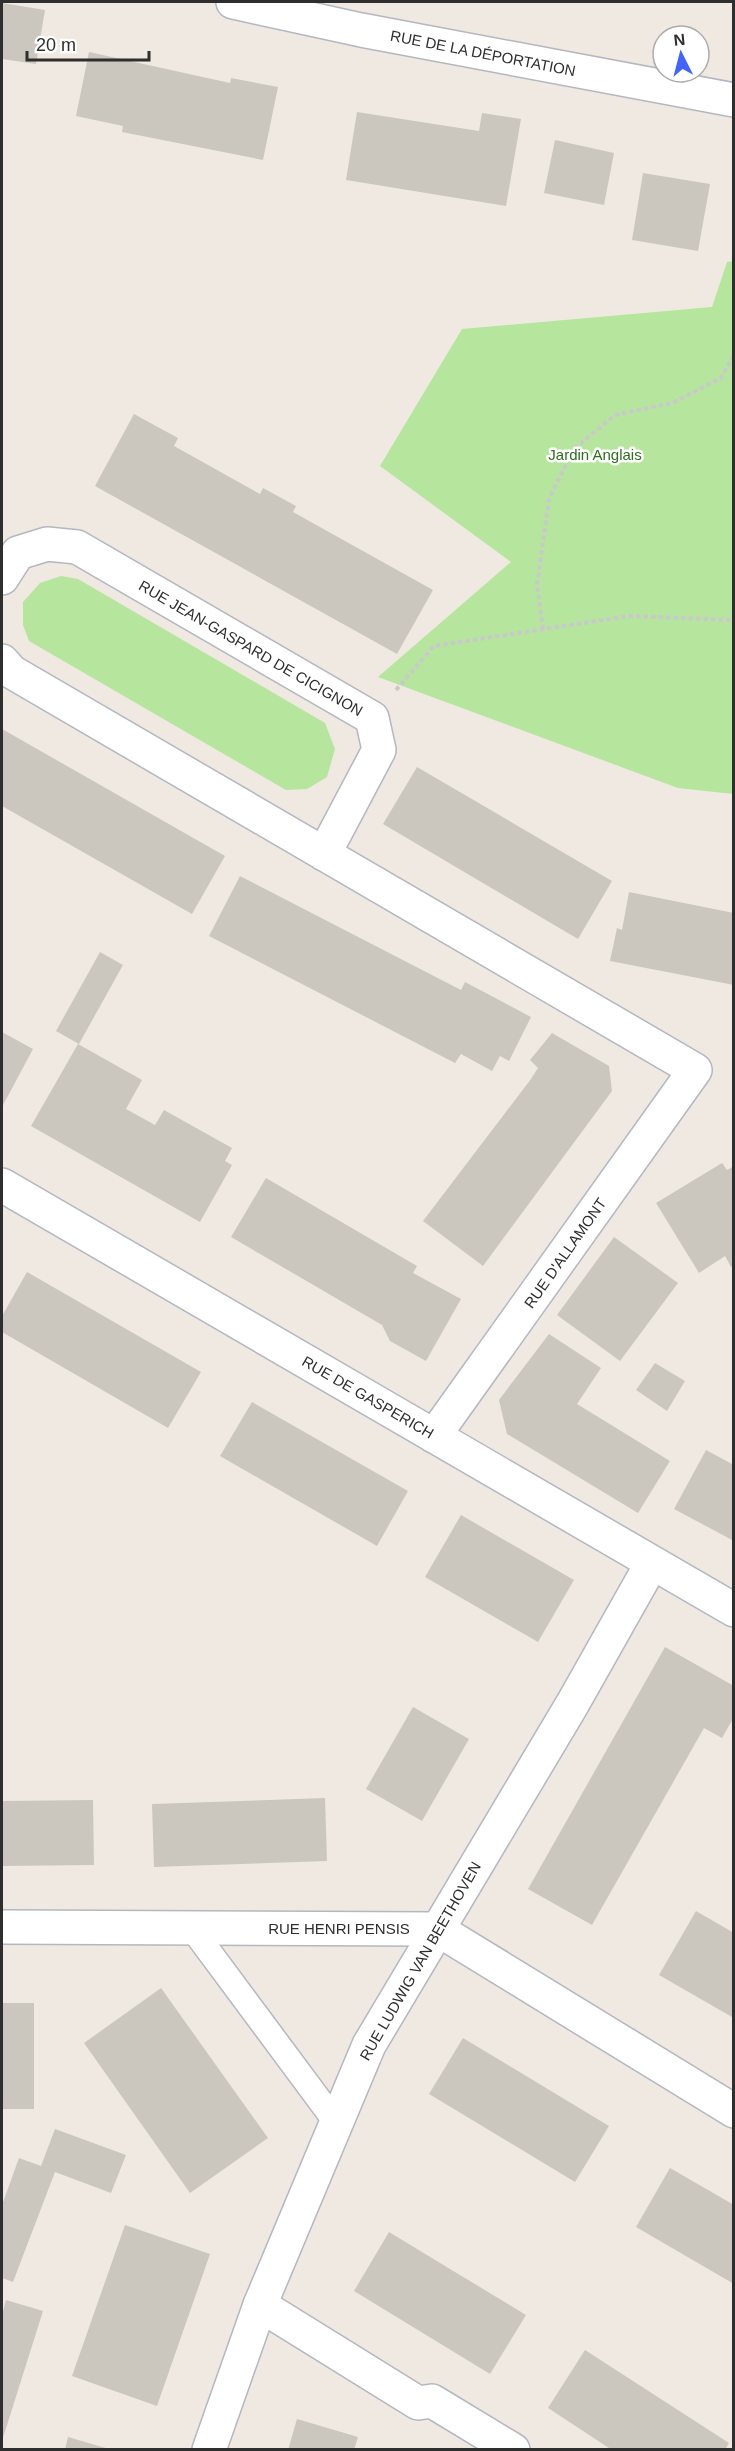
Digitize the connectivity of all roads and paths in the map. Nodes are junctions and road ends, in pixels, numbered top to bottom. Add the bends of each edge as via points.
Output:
1 (233, 2) edge
2 (734, 100) edge
3 (734, 355) edge
4 (2, 578) edge
5 (734, 620) edge
6 (543, 629) junction
7 (2, 661) edge
8 (372, 718) junction
9 (324, 854) junction
10 (2, 1185) edge
11 (434, 1436) junction
12 (652, 1563) junction
13 (734, 1610) edge
14 (2, 1927) edge
15 (191, 1927) junction
16 (437, 1929) junction
17 (734, 2111) edge
18 (335, 2121) junction
19 (260, 2305) junction
20 (208, 2450) edge
21 (513, 2450) edge

1 - 2 street, RUE DE LA DÉPORTATION
3 - 6 path via 721,378 672,403 615,416 574,449 549,499 537,585
4 - 8 street, RUE JEAN-GASPARD DE CICIGNON via 18,553 47,544 76,547
5 - 6 path via 629,616
6 - 8 path via 434,646
7 - 9 street via 12,672
8 - 9 street, RUE JEAN-GASPARD DE CICIGNON via 379,750
9 - 11 street, RUE D'ALLAMONT via 695,1070
10 - 11 street, RUE DE GASPERICH
11 - 12 street, RUE DE GASPERICH
12 - 13 street, RUE DE GASPERICH
12 - 16 street, RUE LUDWIG VAN BEETHOVEN
14 - 15 street, RUE HENRI PENSIS
15 - 16 street, RUE HENRI PENSIS
15 - 18 lane
16 - 17 street
16 - 18 street, RUE LUDWIG VAN BEETHOVEN via 369,2045
18 - 19 street, RUE LUDWIG VAN BEETHOVEN
19 - 20 street, RUE LUDWIG VAN BEETHOVEN
19 - 21 street via 418,2403 432,2401

